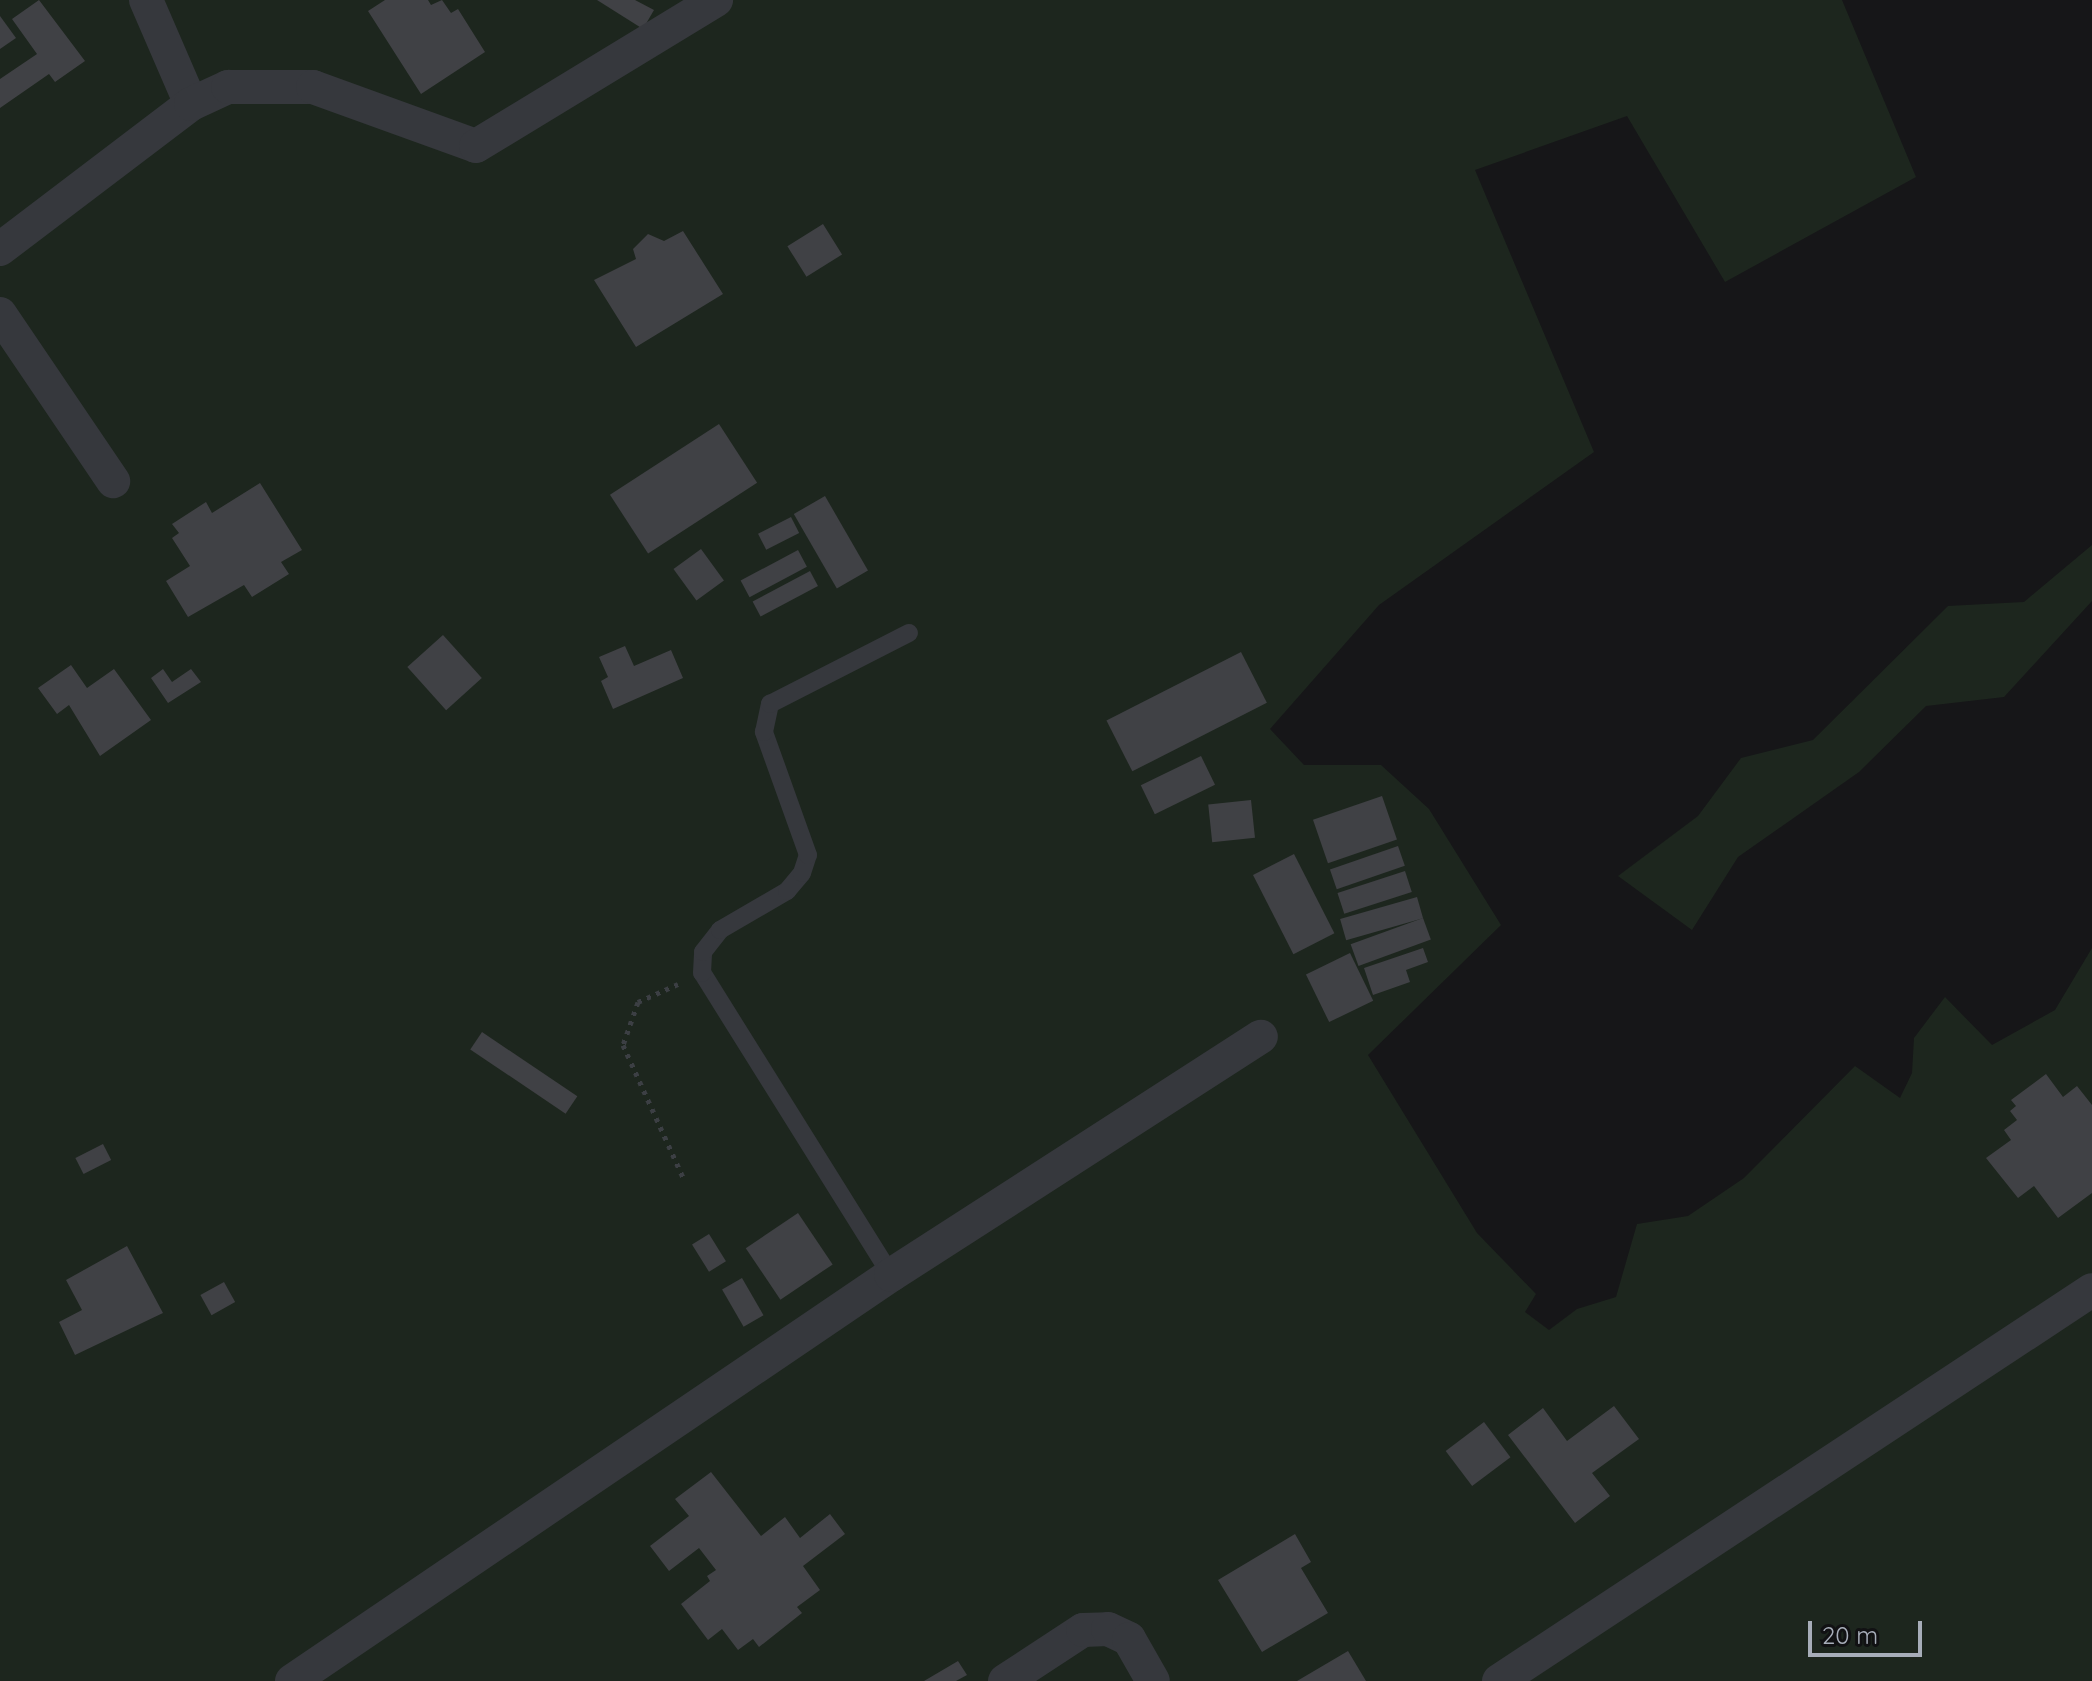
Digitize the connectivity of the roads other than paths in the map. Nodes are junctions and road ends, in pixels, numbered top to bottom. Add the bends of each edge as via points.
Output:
1 (146, 0) edge
2 (716, 0) edge
3 (191, 104) junction
4 (0, 249) edge
5 (0, 314) edge
6 (113, 481) dead end
7 (909, 633) dead end
8 (1261, 1037) dead end
9 (891, 1275) junction
10 (2092, 1290) edge
11 (292, 1681) edge
12 (1005, 1681) edge
13 (1153, 1681) edge
14 (1499, 1681) edge

1 - 3 street
2 - 3 street via 540,112 476,146 313,87 228,87
3 - 4 street
5 - 6 street
7 - 9 lane via 770,704 764,732 808,855 787,891 720,930 703,952 702,973
8 - 9 street
9 - 11 street
10 - 14 street
12 - 13 street via 1083,1630 1108,1629 1129,1639

